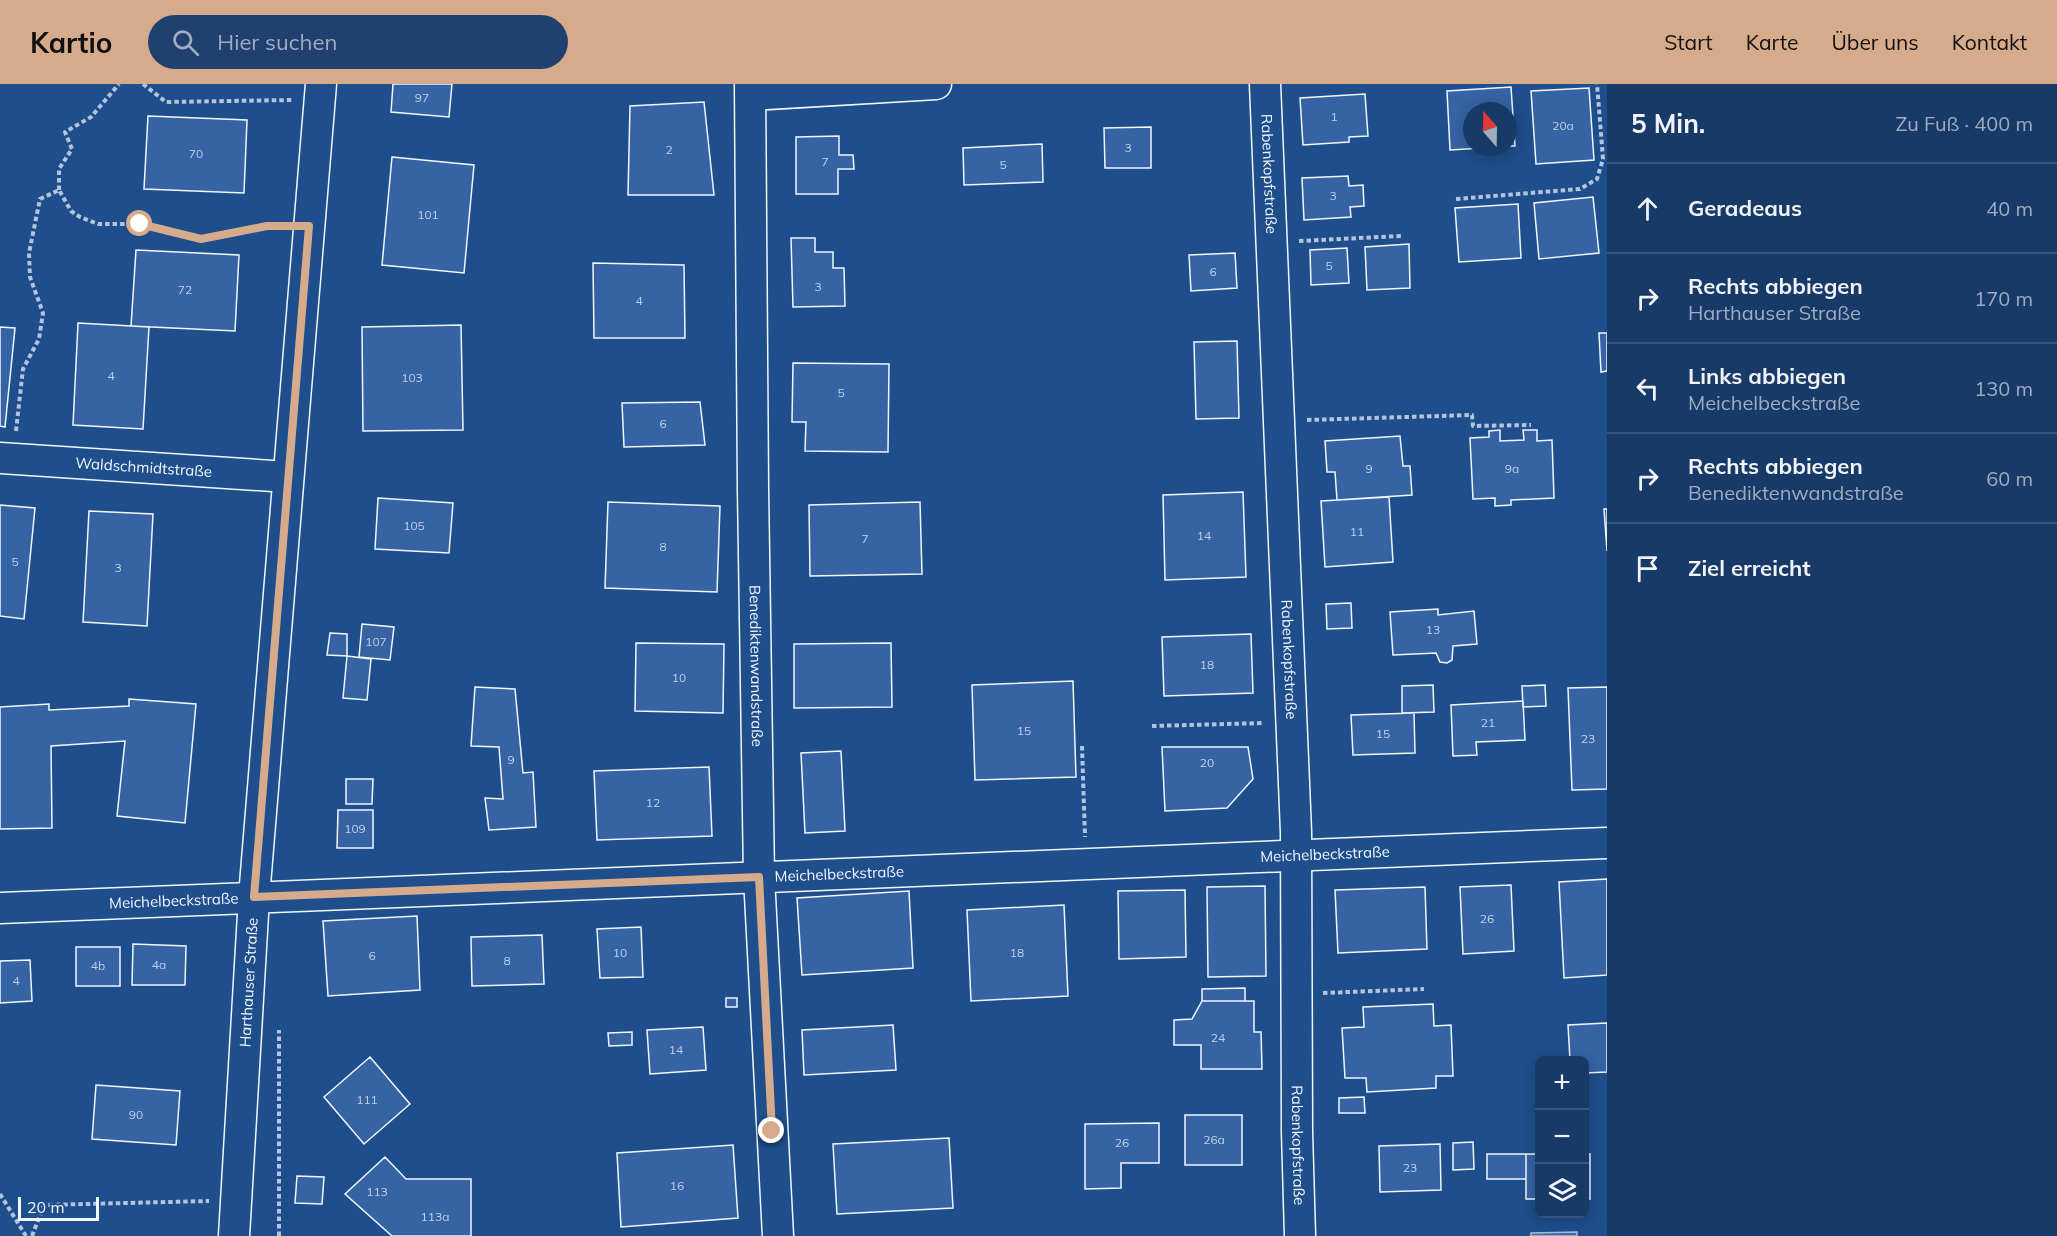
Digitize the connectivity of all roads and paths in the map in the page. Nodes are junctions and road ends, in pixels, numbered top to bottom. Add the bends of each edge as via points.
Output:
1 (119, 84) edge
2 (143, 84) edge
3 (936, 84) edge
4 (1265, 84) edge
5 (1597, 84) edge
6 (750, 89) edge
7 (320, 93) edge
8 (60, 190) junction
9 (1456, 199) dead end
10 (309, 226) junction
11 (1401, 236) dead end
12 (1271, 243) junction
13 (1279, 421) junction
14 (1531, 425) dead end
15 (6, 458) edge
16 (288, 477) junction
17 (1265, 723) dead end
18 (1152, 726) dead end
19 (1082, 746) dead end
20 (1607, 843) edge
21 (1296, 856) junction
22 (1086, 864) junction
23 (759, 877) junction
24 (254, 897) junction
25 (0, 908) edge
26 (1424, 989) dead end
27 (1313, 993) dead end
28 (279, 1030) dead end
29 (0, 1194) edge
30 (237, 1200) junction
31 (26, 1236) edge
32 (33, 1236) edge
33 (234, 1236) edge
34 (279, 1236) edge
35 (778, 1236) edge
36 (1300, 1236) edge

1 - 8 path via 91,117 64,132 72,149 59,169
2 - 7 path via 166,102 258,102
3 - 6 street
4 - 12 street, Rabenkopfstraße
5 - 9 path via 1603,159 1597,179 1580,189
6 - 23 street, Benediktenwandstraße
7 - 10 street, Harthauser Straße
8 - 10 path via 71,211 80,218 98,224 140,224 201,239 267,226
8 - 15 path via 40,199 29,253 30,277 43,313 39,339 23,369
10 - 16 street, Harthauser Straße
11 - 12 path
12 - 13 street, Rabenkopfstraße
13 - 14 path via 1472,415 1473,426
13 - 21 street, Rabenkopfstraße
15 - 16 street, Waldschmidtstraße
16 - 24 street, Harthauser Straße
17 - 18 path
19 - 22 path
20 - 21 street, Meichelbeckstraße
21 - 22 street, Meichelbeckstraße
21 - 36 street, Rabenkopfstraße
22 - 23 street, Meichelbeckstraße
23 - 24 street, Meichelbeckstraße
23 - 35 street, Benediktenwandstraße
24 - 25 street, Meichelbeckstraße
24 - 30 street, Harthauser Straße
26 - 27 path
28 - 34 path
29 - 31 path
30 - 32 path via 44,1205
30 - 33 street, Harthauser Straße

